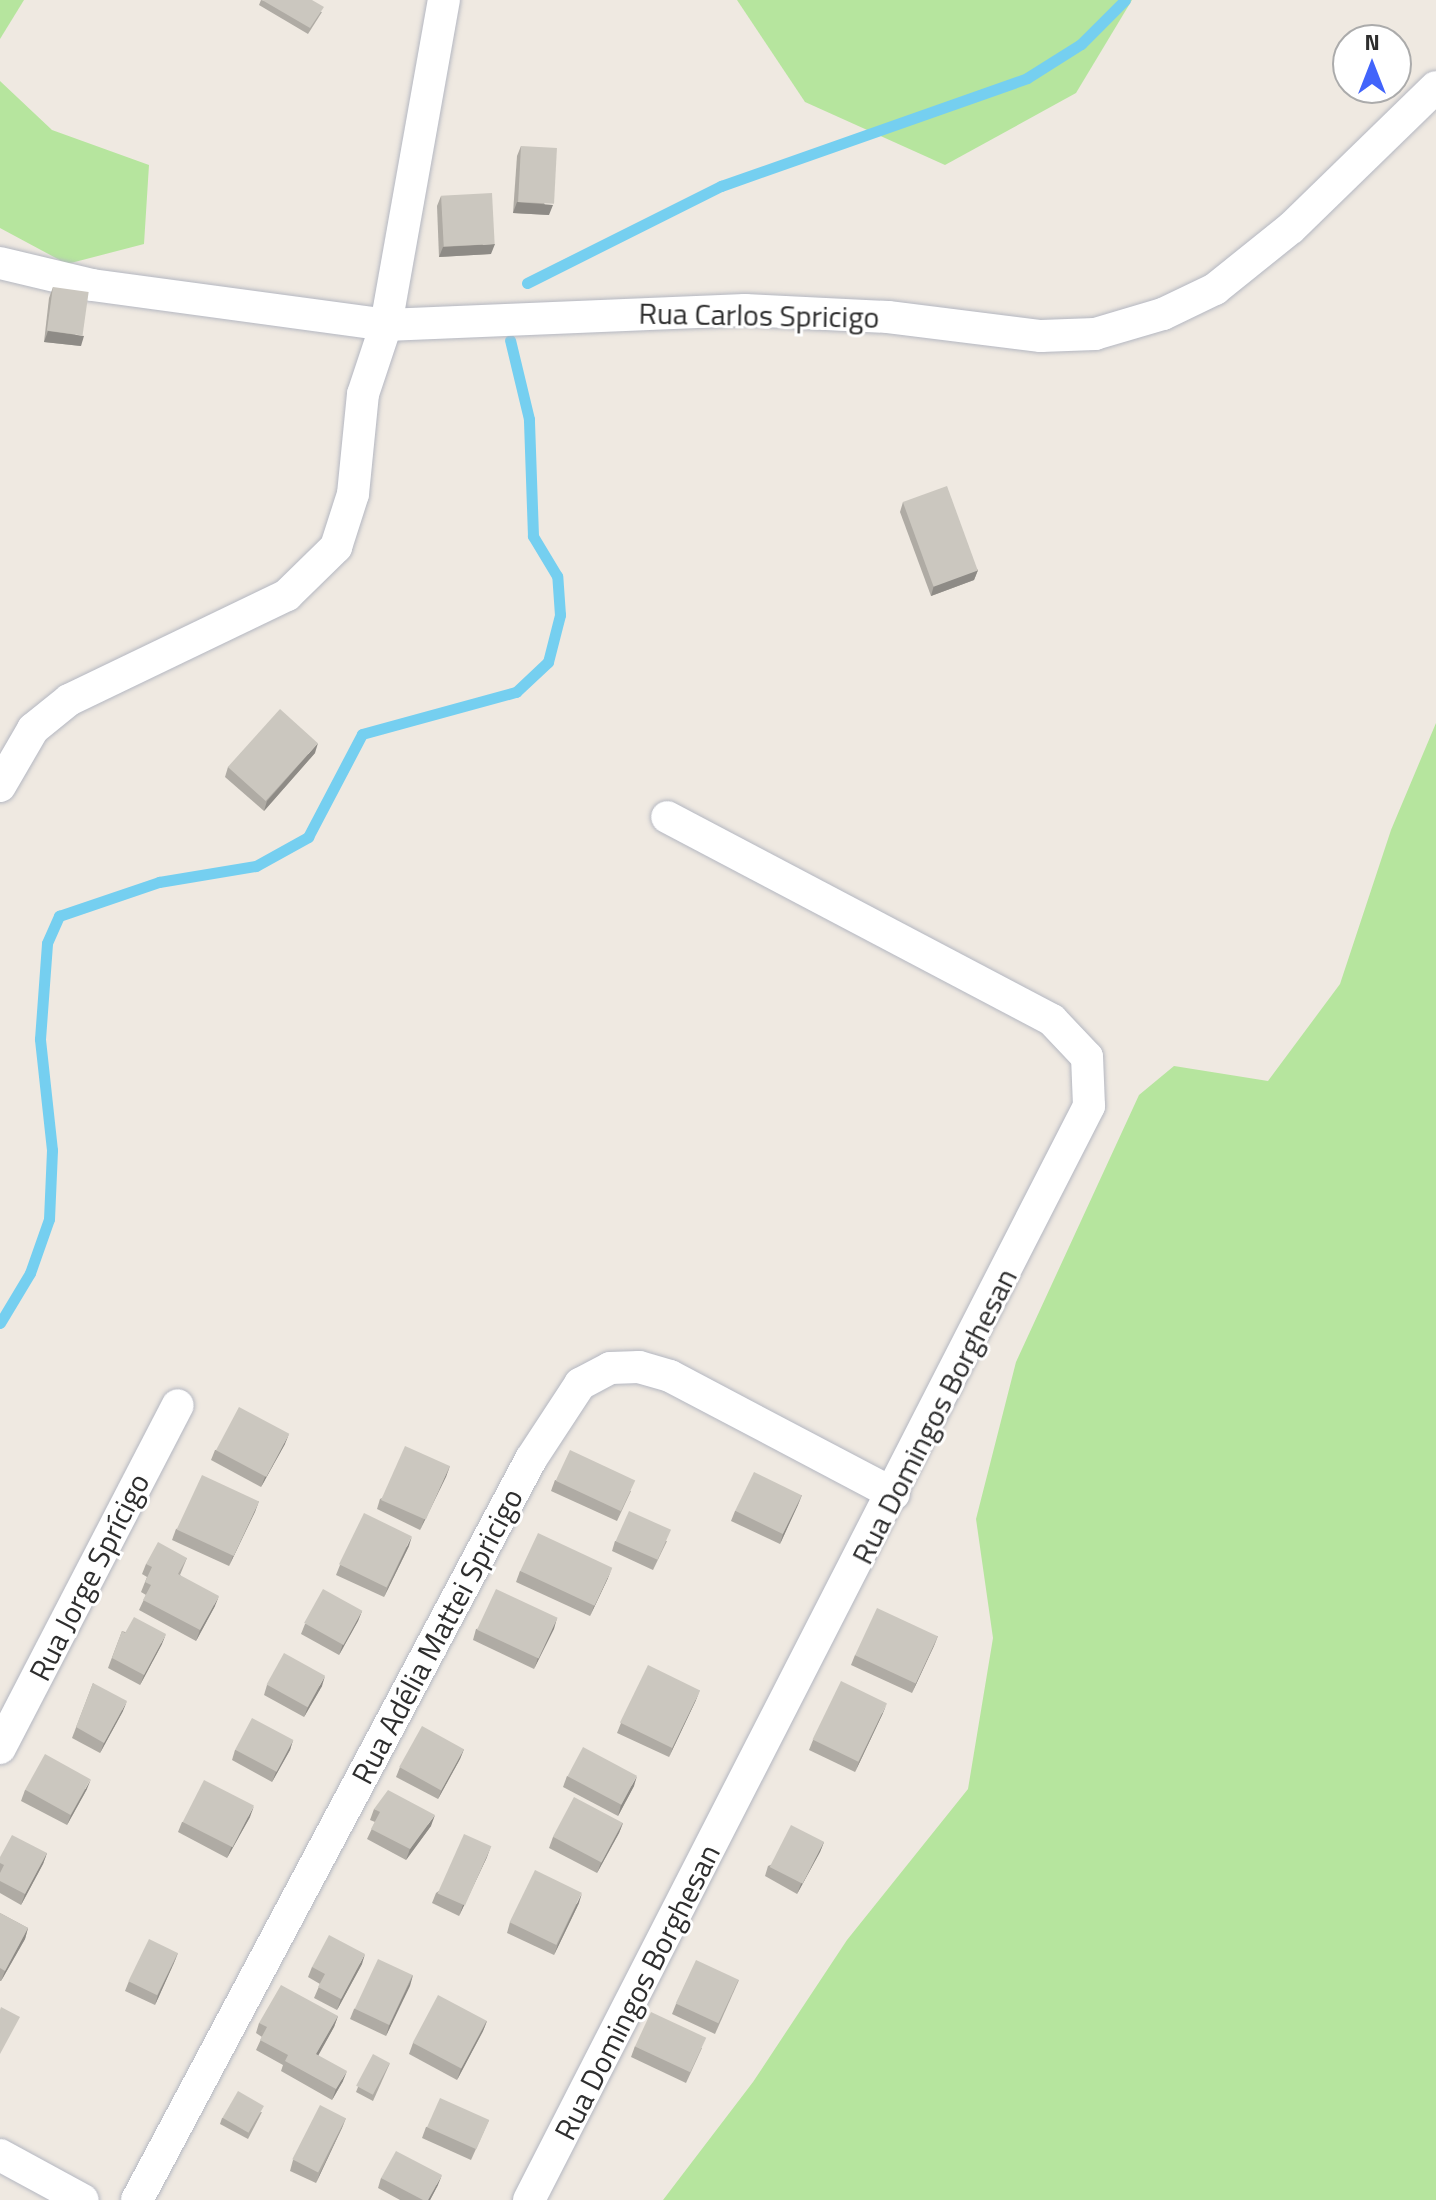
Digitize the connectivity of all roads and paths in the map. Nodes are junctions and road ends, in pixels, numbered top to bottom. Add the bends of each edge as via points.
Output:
1 (444, 0) edge
2 (1436, 87) edge
3 (0, 263) edge
4 (386, 325) junction
5 (0, 786) edge
6 (667, 817) dead end
7 (178, 1405) dead end
8 (894, 1494) junction
9 (0, 1748) edge
10 (0, 2155) edge
11 (83, 2200) edge
12 (137, 2200) edge
13 (529, 2200) edge

1 - 4 street
2 - 4 street, Rua Carlos Spricigo via 1291,228 1215,289 1163,314 1095,334 1041,336 888,317 745,310
3 - 4 street, Rua Carlos Spricigo via 92,285
4 - 5 street via 363,394 346,526 313,576 249,616 69,700 33,729
6 - 8 street, Rua Domingos Borghesan via 1052,1020 1087,1057 1089,1106 1080,1133
7 - 9 street, Rua Jorge Sprícigo
8 - 12 street, Rua Adélia Mattei Spricigo via 670,1376 639,1367 610,1368 580,1384 531,1459
8 - 13 street, Rua Domingos Borghesan
10 - 11 street

